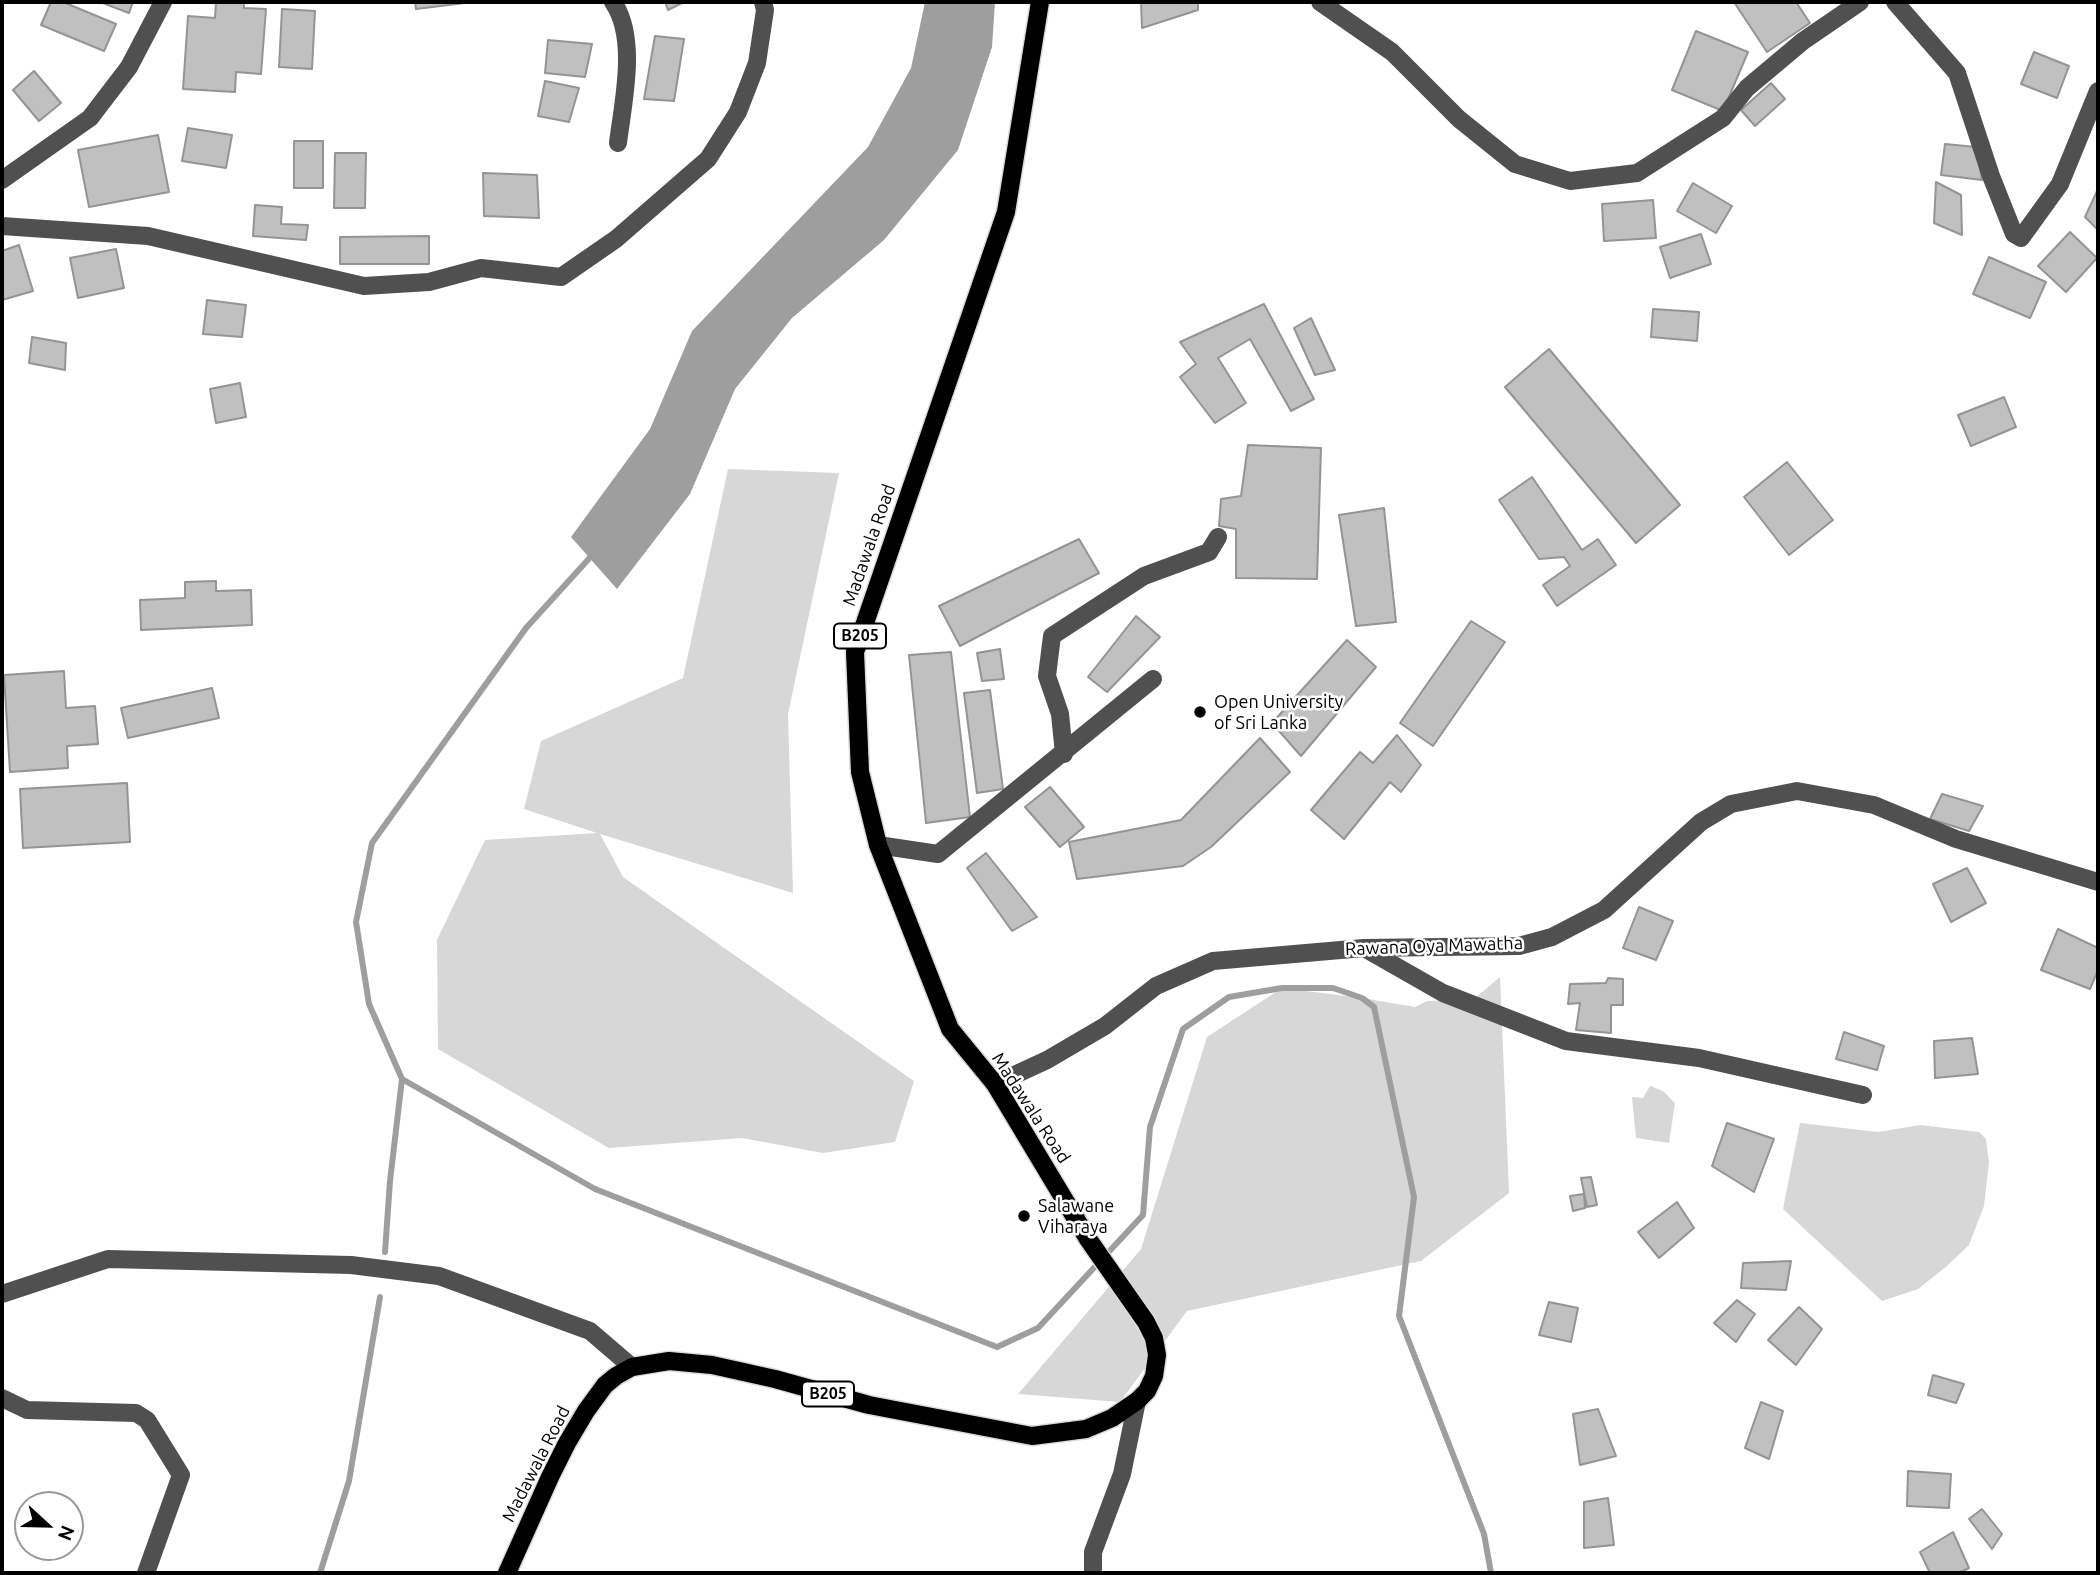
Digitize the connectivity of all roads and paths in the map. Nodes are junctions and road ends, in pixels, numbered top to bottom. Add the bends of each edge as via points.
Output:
1 (163, 2) edge
2 (613, 2) edge
3 (763, 2) edge
4 (1040, 2) edge
5 (1320, 2) edge
6 (1860, 2) edge
7 (1895, 2) edge
8 (2098, 91) edge
9 (618, 144) dead end
10 (2, 180) edge
11 (2, 226) edge
12 (1218, 537) dead end
13 (1153, 680) dead end
14 (1064, 754) junction
15 (878, 845) junction
16 (2098, 882) edge
17 (1364, 948) junction
18 (995, 1084) junction
19 (1863, 1095) dead end
20 (2, 1294) edge
21 (632, 1367) junction
22 (2, 1398) edge
23 (1137, 1401) junction
24 (146, 1573) edge
25 (508, 1573) edge
26 (1093, 1573) edge

1 - 10 street via 130,67 90,118
2 - 9 street via 628,54
3 - 11 street via 757,63 738,112 708,159 616,239 561,277 481,268 429,282 364,286 148,236
4 - 15 main road, Madawala Road / B205 via 1006,212 855,652 860,772
5 - 6 street via 1392,52 1459,119 1515,164 1570,181 1637,173 1723,118 1747,88
7 - 8 street via 1956,73 2000,199 2014,234 2021,238 2060,184
12 - 14 street via 1209,552 1143,576 1052,636 1047,676 1060,715
13 - 14 street
14 - 15 street via 938,854
15 - 18 main road, Madawala Road / B205 via 950,1029
16 - 17 street, Rawana Oya Mawatha via 1956,839 1874,805 1797,791 1731,804 1701,822 1604,910 1552,937 1519,946
17 - 18 street, Rawana Oya Mawatha via 1213,961 1156,986 1104,1026
17 - 19 street via 1443,993 1566,1041 1699,1058
18 - 23 main road, Madawala Road / B205 via 1154,1338 1154,1376
20 - 21 street via 108,1259 351,1265 439,1276 590,1331
21 - 23 main road, Madawala Road / B205 via 669,1360 712,1365 869,1405 1032,1437 1086,1429
21 - 25 main road, Madawala Road / B205 via 605,1385 586,1411
22 - 24 street via 27,1410 136,1413 147,1420 181,1475
23 - 26 street via 1122,1474 1093,1552

